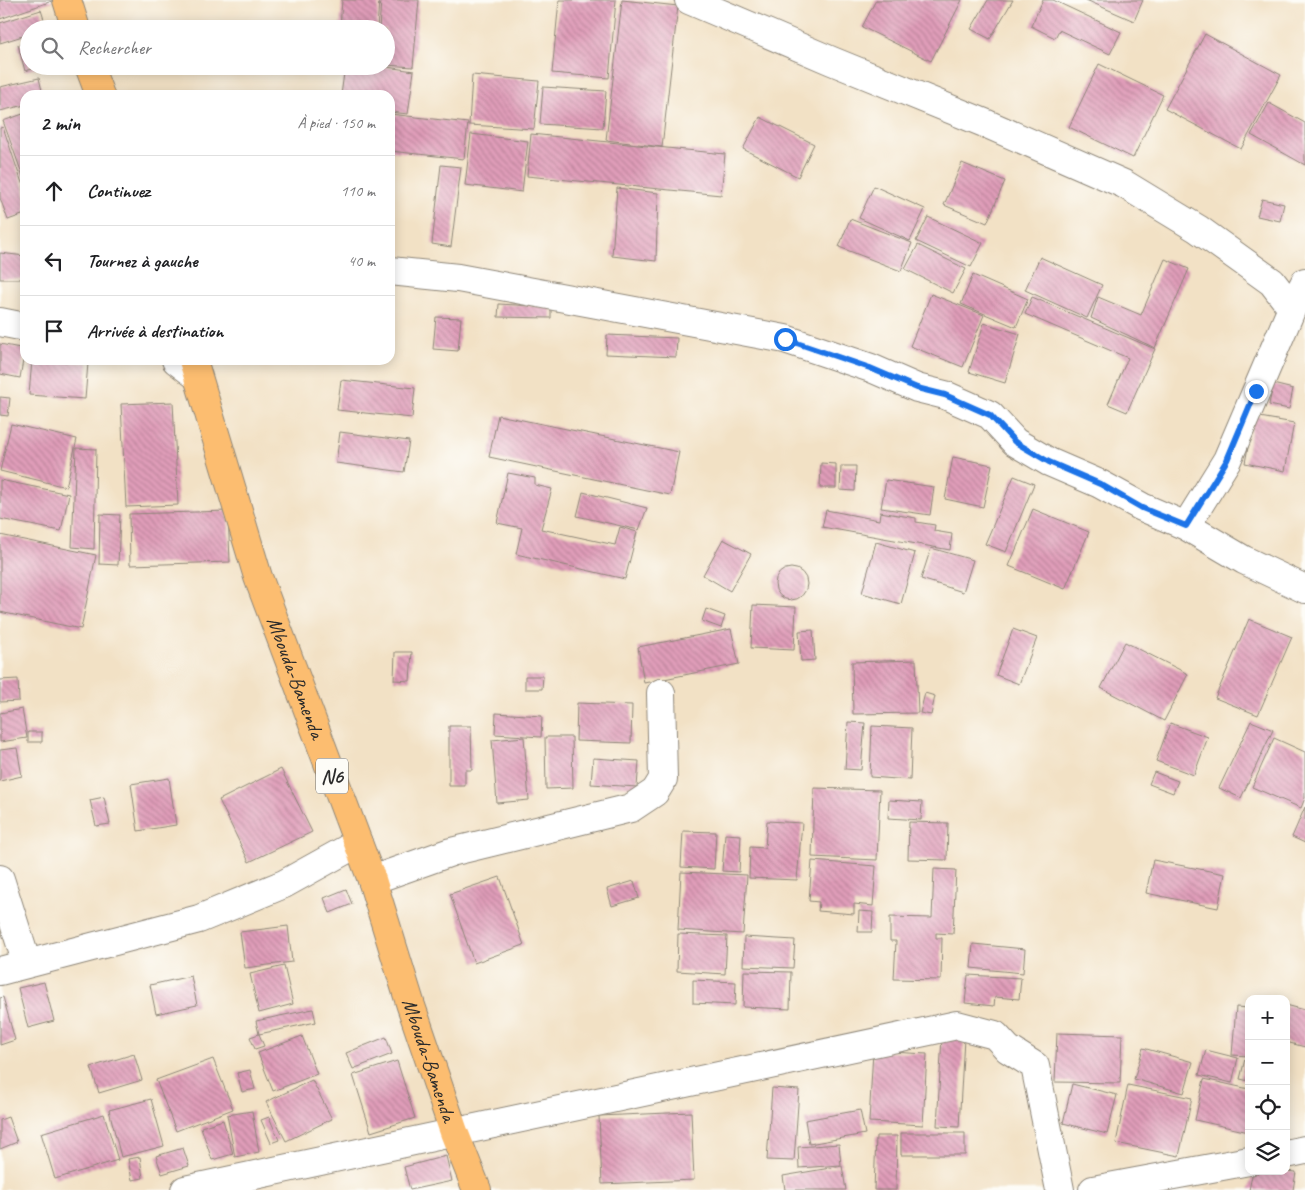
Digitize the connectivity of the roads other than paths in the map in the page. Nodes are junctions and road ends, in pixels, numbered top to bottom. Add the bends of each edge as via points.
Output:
1 (67, 0) edge
2 (689, 0) edge
3 (73, 20) edge
4 (92, 75) edge
5 (98, 90) edge
6 (395, 272) edge
7 (1305, 282) edge
8 (1292, 308) junction
9 (0, 322) edge
10 (20, 326) edge
11 (188, 365) edge
12 (1186, 526) junction
13 (1305, 589) edge
14 (661, 693) dead end
15 (358, 843) junction
16 (0, 879) edge
17 (372, 880) junction
18 (27, 964) junction
19 (0, 971) edge
20 (454, 1132) junction
21 (1305, 1150) edge
22 (1290, 1153) edge
23 (1245, 1162) edge
24 (185, 1190) edge
25 (476, 1190) edge
26 (1060, 1190) edge
27 (1093, 1190) edge

1 - 3 highway
2 - 8 street via 1124,184 1198,229 1272,282
4 - 5 highway
6 - 12 street via 458,278 785,339 917,388 945,395 990,415 1015,442 1049,462
7 - 8 street
8 - 12 street via 1227,460
9 - 10 street
11 - 15 highway, Mbouda-Bamenda / N6 via 258,577
12 - 13 street via 1244,560
14 - 17 street via 663,779 656,792 631,808 451,852
15 - 17 highway, Mbouda-Bamenda / N6
15 - 18 street via 284,884 199,919
16 - 18 street
17 - 20 highway, Mbouda-Bamenda / N6
18 - 19 street
20 - 24 street
20 - 25 highway, Mbouda-Bamenda / N6
20 - 26 street via 957,1025 995,1035 1008,1050 1035,1066
21 - 22 street
23 - 27 street

